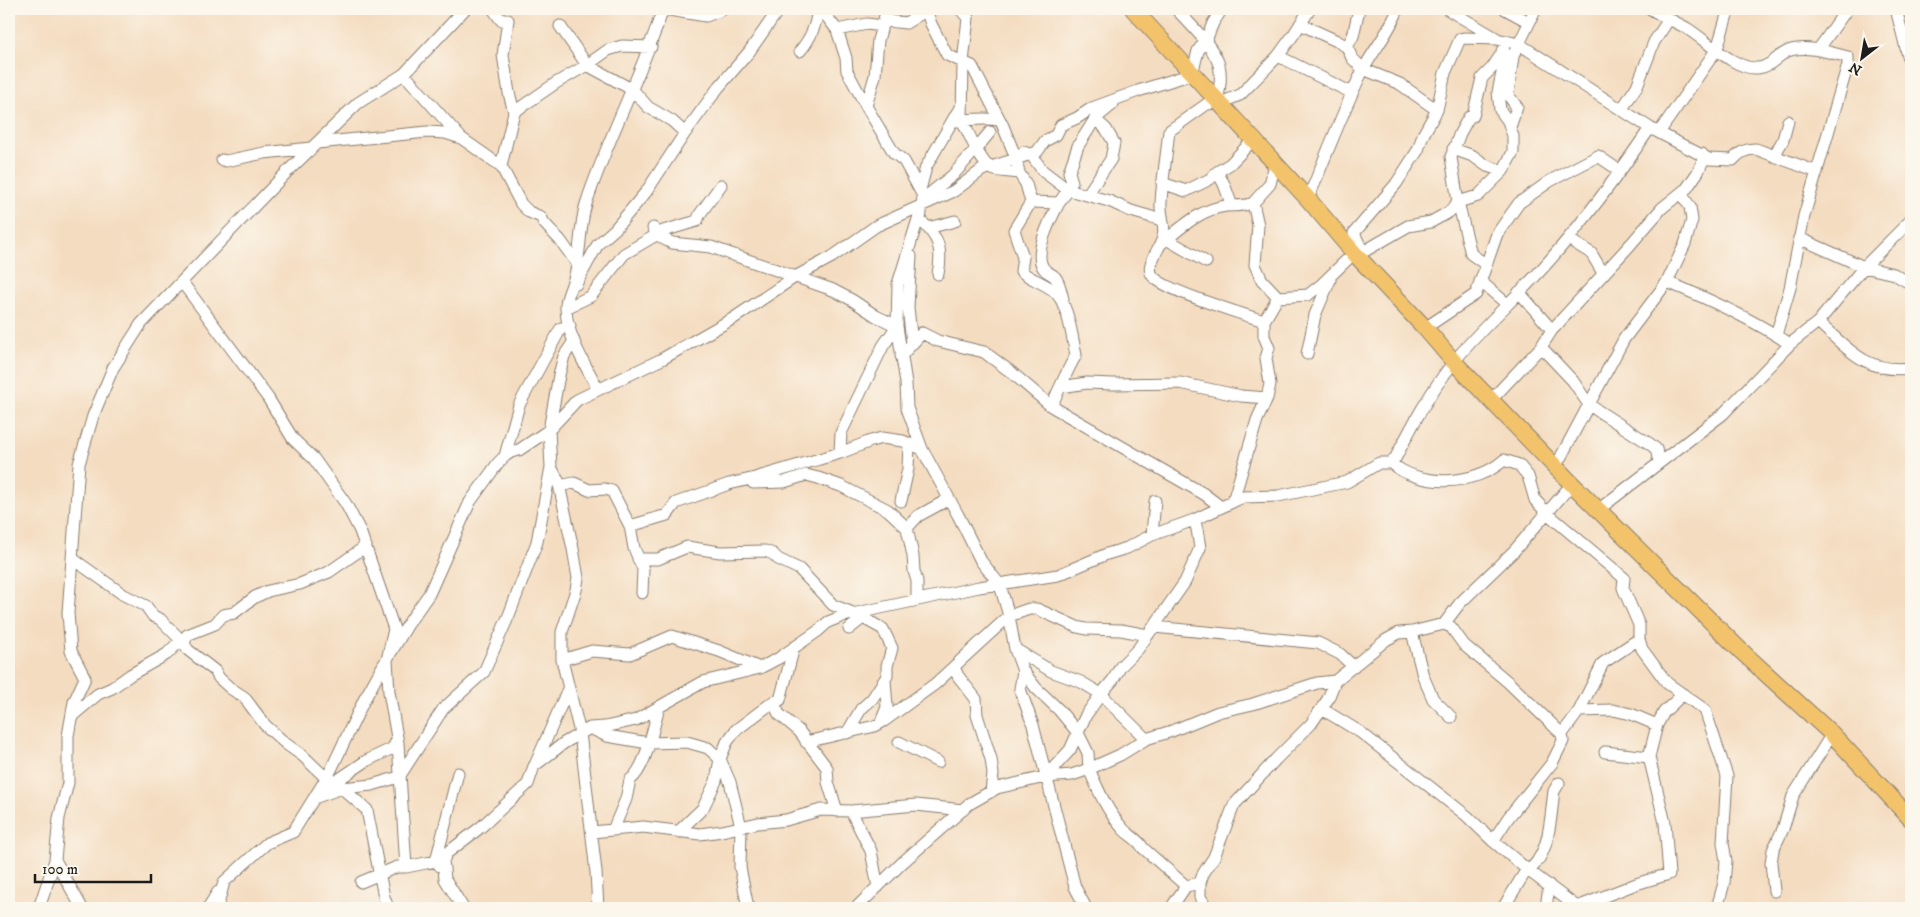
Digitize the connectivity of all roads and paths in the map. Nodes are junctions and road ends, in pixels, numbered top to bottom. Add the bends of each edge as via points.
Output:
1 (465, 9) edge
2 (493, 9) edge
3 (724, 9) edge
4 (779, 9) edge
5 (820, 9) edge
6 (887, 9) edge
7 (927, 9) edge
8 (960, 9) edge
9 (1133, 9) edge
10 (1176, 9) edge
11 (1222, 9) edge
12 (1310, 9) edge
13 (1359, 9) edge
14 (1398, 9) edge
15 (1447, 9) edge
16 (1455, 9) edge
17 (1467, 9) edge
18 (1505, 9) edge
19 (1536, 9) edge
20 (1847, 9) edge
21 (1896, 9) edge
22 (1654, 10) edge
23 (1727, 11) edge
24 (1669, 19) junction
25 (1529, 22) junction
26 (1300, 24) junction
27 (560, 26) dead end
28 (882, 26) junction
29 (836, 30) junction
30 (1497, 39) junction
31 (1205, 41) junction
32 (1519, 44) junction
33 (650, 47) junction
34 (1347, 47) junction
35 (1717, 49) junction
36 (1818, 50) junction
37 (800, 51) dead end
38 (1502, 51) junction
39 (1278, 56) junction
40 (963, 62) junction
41 (587, 65) junction
42 (1911, 68) edge
43 (1363, 69) junction
44 (404, 74) junction
45 (1192, 74) junction
46 (633, 90) junction
47 (1352, 93) junction
48 (1118, 99) junction
49 (1218, 102) junction
50 (866, 106) junction
51 (1622, 108) junction
52 (1437, 110) junction
53 (514, 112) junction
54 (1095, 119) junction
55 (956, 121) junction
56 (1788, 121) dead end
57 (1002, 124) junction
58 (1510, 127) junction
59 (1655, 130) junction
60 (685, 132) junction
61 (990, 132) junction
62 (461, 138) junction
63 (1253, 140) junction
64 (314, 146) junction
65 (976, 149) junction
66 (1453, 149) junction
67 (1702, 154) junction
68 (1774, 156) junction
69 (1021, 157) junction
70 (222, 160) dead end
71 (1276, 164) junction
72 (501, 166) junction
73 (985, 167) junction
74 (1503, 171) junction
75 (1620, 171) junction
76 (1217, 172) junction
77 (1817, 172) junction
78 (1019, 173) junction
79 (1162, 184) junction
80 (721, 185) dead end
81 (1068, 190) junction
82 (1681, 192) junction
83 (1087, 196) junction
84 (921, 198) junction
85 (1308, 199) junction
86 (1031, 202) junction
87 (1458, 202) junction
88 (1059, 203) junction
89 (1253, 203) junction
90 (1232, 206) junction
91 (1162, 220) junction
92 (1911, 220) edge
93 (955, 221) dead end
94 (916, 226) junction
95 (928, 228) junction
96 (656, 231) junction
97 (1799, 238) junction
98 (1568, 239) junction
99 (1164, 240) junction
100 (1359, 253) junction
101 (576, 262) junction
102 (1206, 262) dead end
103 (1485, 264) junction
104 (1864, 267) junction
105 (1338, 268) junction
106 (1603, 273) junction
107 (938, 274) dead end
108 (795, 278) junction
109 (1480, 281) junction
110 (182, 282) junction
111 (1667, 282) junction
112 (1911, 284) edge
113 (1519, 292) junction
114 (1278, 297) junction
115 (1063, 300) junction
116 (566, 304) junction
117 (1507, 304) junction
118 (1264, 321) junction
119 (1818, 322) junction
120 (570, 326) junction
121 (897, 326) junction
122 (1425, 328) junction
123 (1552, 330) junction
124 (1776, 335) junction
125 (574, 341) junction
126 (912, 344) junction
127 (1790, 344) junction
128 (1541, 347) junction
129 (1307, 354) dead end
130 (901, 356) junction
131 (1454, 362) junction
132 (1911, 368) edge
133 (1061, 387) junction
134 (598, 389) junction
135 (1267, 398) junction
136 (1492, 400) junction
137 (1589, 405) junction
138 (1050, 406) junction
139 (549, 430) junction
140 (909, 444) junction
141 (922, 449) junction
142 (840, 452) junction
143 (505, 456) junction
144 (1660, 462) junction
145 (1391, 463) junction
146 (795, 466) junction
147 (1556, 466) junction
148 (551, 467) junction
149 (812, 476) junction
150 (733, 483) junction
151 (1572, 484) junction
152 (559, 486) junction
153 (949, 499) junction
154 (901, 501) dead end
155 (1155, 501) dead end
156 (1233, 501) junction
157 (1221, 507) junction
158 (1598, 510) junction
159 (1548, 514) junction
160 (1194, 520) junction
161 (630, 526) junction
162 (907, 528) junction
163 (1152, 534) junction
164 (366, 546) junction
165 (73, 559) junction
166 (638, 559) junction
167 (1000, 585) junction
168 (642, 593) dead end
169 (917, 600) junction
170 (853, 613) junction
171 (1009, 616) junction
172 (1444, 624) junction
173 (849, 629) dead end
174 (1151, 631) junction
175 (1412, 632) junction
176 (1639, 639) junction
177 (183, 642) junction
178 (794, 647) junction
179 (1015, 649) junction
180 (387, 660) junction
181 (562, 660) junction
182 (954, 667) junction
183 (1354, 667) junction
184 (760, 668) junction
185 (1022, 671) junction
186 (885, 680) junction
187 (1335, 681) junction
188 (568, 689) junction
189 (1101, 694) junction
190 (1683, 694) junction
191 (773, 702) junction
192 (659, 708) junction
193 (1322, 709) junction
194 (1579, 712) junction
195 (72, 716) junction
196 (1451, 717) dead end
197 (881, 722) junction
198 (1657, 725) junction
199 (585, 730) junction
200 (847, 733) junction
201 (1078, 733) junction
202 (1562, 734) junction
203 (1832, 734) junction
204 (1146, 739) junction
205 (397, 740) junction
206 (806, 742) junction
207 (899, 742) dead end
208 (648, 743) junction
209 (1605, 752) dead end
210 (1649, 757) junction
211 (720, 759) junction
212 (938, 762) dead end
213 (534, 766) junction
214 (1089, 769) junction
215 (458, 772) dead end
216 (399, 777) junction
217 (1045, 777) junction
218 (334, 783) junction
219 (1559, 783) dead end
220 (991, 792) junction
221 (314, 798) junction
222 (963, 810) junction
223 (837, 811) junction
224 (850, 811) junction
225 (1911, 819) edge
226 (741, 827) junction
227 (613, 830) junction
228 (592, 832) junction
229 (678, 832) junction
230 (1492, 841) junction
231 (55, 860) junction
232 (440, 865) junction
233 (406, 867) junction
234 (1529, 871) junction
235 (380, 875) junction
236 (224, 882) junction
237 (361, 882) dead end
238 (1200, 884) junction
239 (1549, 885) junction
240 (878, 886) junction
241 (1186, 886) junction
242 (1774, 891) dead end
243 (39, 908) edge
244 (82, 908) edge
245 (208, 908) edge
246 (217, 908) edge
247 (388, 908) edge
248 (463, 908) edge
249 (598, 908) edge
250 (748, 908) edge
251 (856, 908) edge
252 (1086, 908) edge
253 (1171, 908) edge
254 (1207, 908) edge
255 (1503, 908) edge
256 (1546, 908) edge
257 (1580, 908) edge
258 (1717, 908) edge

1 - 44 street
2 - 53 street via 501,20 508,20 503,55
3 - 33 street via 706,16 663,9
4 - 60 street
5 - 29 street
5 - 37 street via 811,37
6 - 28 street
7 - 28 street via 906,23 888,21
7 - 40 street via 947,55
8 - 40 street via 968,18
9 - 45 highway
10 - 31 street
11 - 31 street
12 - 26 street
13 - 34 street
14 - 43 street
15 - 30 street
16 - 17 street
18 - 25 street
19 - 25 street
20 - 36 street
21 - 42 street
22 - 24 street
23 - 35 street
24 - 35 street
24 - 51 street via 1654,42 1637,86
25 - 32 street
26 - 34 street
26 - 39 street
27 - 41 street
28 - 29 street via 866,24
28 - 50 street via 875,76
29 - 50 street via 847,71
30 - 32 street
30 - 52 street via 1460,39 1445,73
31 - 45 street via 1198,51
31 - 49 street via 1219,64
32 - 38 street
32 - 51 street
32 - 58 street via 1513,56 1508,96 1517,107
33 - 41 street via 616,47
33 - 46 street
34 - 43 street
35 - 36 street via 1751,68 1771,63 1790,50
35 - 59 street
36 - 77 street via 1848,57 1848,64
38 - 58 street via 1503,68 1498,92 1500,110
38 - 66 street via 1482,78 1473,116
39 - 47 street
39 - 49 street via 1240,95
40 - 55 street via 962,104
40 - 57 street via 972,66
41 - 46 street
41 - 53 street
43 - 47 street
43 - 52 street via 1400,84
44 - 62 street
44 - 64 street via 358,104
45 - 48 street
45 - 49 highway
46 - 60 street via 648,107
46 - 101 street via 600,162 586,206
47 - 85 street
48 - 54 street
48 - 69 street via 1092,108 1061,125 1056,135 1045,141 1037,152
49 - 63 highway
49 - 79 street via 1206,104 1169,131
50 - 84 street via 894,153 904,161
51 - 59 street
52 - 100 street via 1409,166 1354,233
53 - 72 street
54 - 81 street via 1078,146 1069,172 1072,182
54 - 83 street via 1114,143 1111,159
55 - 57 street via 983,118
55 - 65 street
55 - 84 street via 926,167
56 - 68 street
57 - 61 street
57 - 69 street
58 - 74 street via 1513,152
59 - 67 street
59 - 75 street
60 - 116 street via 646,192 615,230 598,244
61 - 65 street
61 - 73 street
62 - 64 street via 427,132
62 - 72 street
63 - 71 highway
63 - 76 street via 1230,164
64 - 70 street
64 - 110 street
65 - 73 street
65 - 84 street via 953,175
66 - 74 street
66 - 87 street via 1451,157
67 - 68 street via 1709,159 1734,160 1748,149 1756,149
67 - 82 street via 1704,158 1698,172
68 - 77 street
69 - 73 street
69 - 78 street
69 - 81 street via 1032,156 1043,171
71 - 85 highway
71 - 89 street via 1270,184
72 - 101 street via 521,204 541,217
73 - 78 street via 998,172
73 - 84 street via 954,191
74 - 87 street via 1478,196
75 - 98 street
75 - 103 street via 1598,156 1550,181 1519,203 1508,216
76 - 79 street via 1210,179 1186,190
76 - 90 street
77 - 97 street
78 - 86 street
79 - 91 street
80 - 96 street via 697,221
81 - 83 street
81 - 88 street
82 - 106 street via 1662,208
82 - 111 street via 1690,207 1692,220
83 - 91 street
84 - 94 street
84 - 95 street via 920,220
84 - 108 street
85 - 100 highway
86 - 88 street
86 - 115 street via 1014,230 1023,257 1021,271 1053,290
87 - 100 street via 1432,222 1408,226
87 - 103 street via 1470,254
88 - 115 street via 1047,225 1039,257 1044,270 1059,283
89 - 90 street via 1243,207
89 - 114 street via 1258,225 1255,265 1262,280
90 - 99 street via 1203,213
91 - 99 street
92 - 104 street
93 - 95 street
94 - 121 street via 898,284
94 - 126 street via 908,307
95 - 107 street via 941,254
96 - 108 street via 672,243 711,247
96 - 116 street via 624,254 591,296
97 - 104 street
97 - 124 street via 1790,288
98 - 106 street via 1591,253
98 - 113 street
99 - 102 street
99 - 118 street via 1150,265 1156,280 1192,297
100 - 105 street
100 - 122 highway
101 - 116 street via 576,274
103 - 109 street
104 - 112 street via 1894,274
104 - 119 street
105 - 114 street via 1308,294
105 - 129 street via 1326,285 1314,315
106 - 123 street
108 - 121 street via 833,290
108 - 134 street via 662,359
109 - 117 street
109 - 122 street via 1476,294
110 - 164 street via 268,398 292,439 314,459 346,504
110 - 165 street via 141,324 113,368 93,416 79,464
111 - 124 street
111 - 137 street via 1624,339
113 - 117 street
113 - 123 street
114 - 118 street
115 - 133 street via 1076,356
116 - 120 street
117 - 131 street
118 - 135 street via 1264,336 1269,348 1266,358 1270,384
119 - 127 street
119 - 132 street via 1857,357 1879,368
120 - 125 street
120 - 143 street via 561,328 524,394 514,418
121 - 130 street
121 - 142 street via 883,346 841,433
122 - 131 highway
123 - 128 street
124 - 127 street
125 - 134 street
125 - 139 street via 564,356
126 - 130 street
126 - 138 street via 922,333 938,341 984,352
127 - 144 street via 1723,414
128 - 136 street
128 - 137 street via 1573,381
130 - 141 street via 907,408
131 - 136 highway
131 - 145 street via 1427,398
133 - 135 street via 1087,383 1180,383
133 - 138 street
134 - 139 street via 577,400
135 - 156 street via 1257,420
136 - 147 highway
137 - 144 street via 1650,444 1656,449
137 - 147 street
138 - 157 street via 1204,494
139 - 143 street
139 - 148 street
140 - 141 street
140 - 142 street via 903,440 882,438
140 - 154 street
141 - 153 street
142 - 146 street
143 - 180 street via 470,502 429,594
144 - 158 street
145 - 156 street via 1379,463 1347,482
145 - 159 street via 1400,471 1430,480 1449,480 1468,479 1484,474 1504,460 1510,461 1519,465 1528,476 1535,500
146 - 149 street
146 - 150 street
147 - 151 highway
148 - 152 street
148 - 216 street via 537,542 484,672 443,709
149 - 150 street via 784,482
149 - 162 street via 888,510
150 - 161 street via 676,503 667,515
151 - 158 highway
151 - 159 street
152 - 161 street via 574,482 590,490 612,492
152 - 181 street via 578,578 562,632
153 - 162 street via 918,516
153 - 167 street via 981,561
155 - 163 street
156 - 157 street
157 - 160 street
158 - 203 highway via 1740,650
159 - 172 street via 1460,603
159 - 176 street via 1624,578 1623,588 1639,625
160 - 163 street
160 - 174 street via 1200,548 1185,582
161 - 166 street
162 - 169 street via 917,581
163 - 167 street via 1127,548 1058,575
164 - 177 street via 329,572 255,597 234,613 222,615 215,624 187,635
164 - 180 street via 394,629
165 - 177 street via 124,595 146,606
165 - 195 street via 68,613 70,651 84,678
166 - 168 street via 643,570
166 - 170 street via 658,559 687,547 720,552 766,551 799,569 833,605
167 - 169 street
167 - 171 street
169 - 170 street
170 - 178 street via 828,622
171 - 174 street via 1037,609 1086,629
171 - 179 street
171 - 182 street
172 - 175 street
172 - 202 street via 1451,627 1464,645
173 - 186 street via 863,618 883,629 892,648
174 - 183 street via 1318,644 1340,654
174 - 189 street
175 - 183 street via 1399,633 1386,640
175 - 196 street via 1432,699
176 - 190 street via 1651,664 1667,683
176 - 194 street via 1603,663
177 - 195 street via 98,694
177 - 218 street via 230,688 244,697 266,724
178 - 184 street
178 - 191 street via 780,700
179 - 185 street
179 - 189 street via 1051,671 1081,682
180 - 205 street via 388,692
180 - 218 street via 364,700
181 - 184 street via 592,651 630,654 672,636
181 - 188 street
182 - 197 street via 926,692
182 - 220 street via 976,699 976,715 991,759
183 - 187 street
184 - 192 street via 704,682
185 - 201 street
185 - 217 street via 1020,689
186 - 197 street via 887,707
186 - 200 street
187 - 193 street
187 - 204 street via 1317,683 1218,712
188 - 199 street
188 - 213 street
189 - 201 street
189 - 204 street
190 - 198 street via 1664,712
190 - 258 street via 1705,710 1727,776 1723,843 1725,875
191 - 206 street via 779,714 799,731
191 - 211 street via 736,730
192 - 199 street via 636,720
192 - 208 street
193 - 230 street via 1360,732 1467,816
193 - 238 street via 1234,805
194 - 198 street via 1613,710
194 - 202 street
195 - 231 street via 68,736 68,782 59,818
197 - 200 street
198 - 210 street
199 - 208 street
199 - 213 street
199 - 228 street
200 - 206 street
201 - 214 street via 1088,753
201 - 217 street via 1070,750
202 - 230 street via 1563,741 1552,763
203 - 225 highway
203 - 242 street via 1793,796 1773,850
204 - 214 street
205 - 216 street
205 - 218 street via 394,748 366,761
206 - 223 street via 827,768
207 - 212 street
208 - 211 street via 687,742 708,748
208 - 227 street via 636,776 630,780
209 - 210 street
210 - 257 street via 1665,823 1669,874
211 - 226 street via 730,782
211 - 229 street via 716,781 702,808
213 - 232 street via 528,784 447,853
214 - 217 street via 1072,775
214 - 241 street via 1105,806 1125,831
215 - 232 street
216 - 218 street via 372,784
216 - 233 street
217 - 220 street
217 - 252 street via 1075,887
218 - 221 street
218 - 221 street
218 - 235 street via 367,810
219 - 234 street via 1554,791 1545,848
220 - 222 street
221 - 236 street via 293,832 267,844
222 - 224 street via 916,805
222 - 240 street
223 - 224 street
223 - 226 street via 821,810 786,820
224 - 240 street via 871,851
226 - 229 street via 700,834
226 - 250 street via 740,867
227 - 228 street
227 - 229 street via 643,827
228 - 249 street
230 - 234 street
231 - 243 street
231 - 244 street
232 - 233 street
232 - 248 street
233 - 235 street via 396,867
234 - 239 street
234 - 255 street
235 - 237 street
235 - 247 street
236 - 245 street
236 - 246 street
238 - 241 street
238 - 254 street via 1200,896
239 - 256 street
239 - 257 street
240 - 251 street
241 - 253 street

